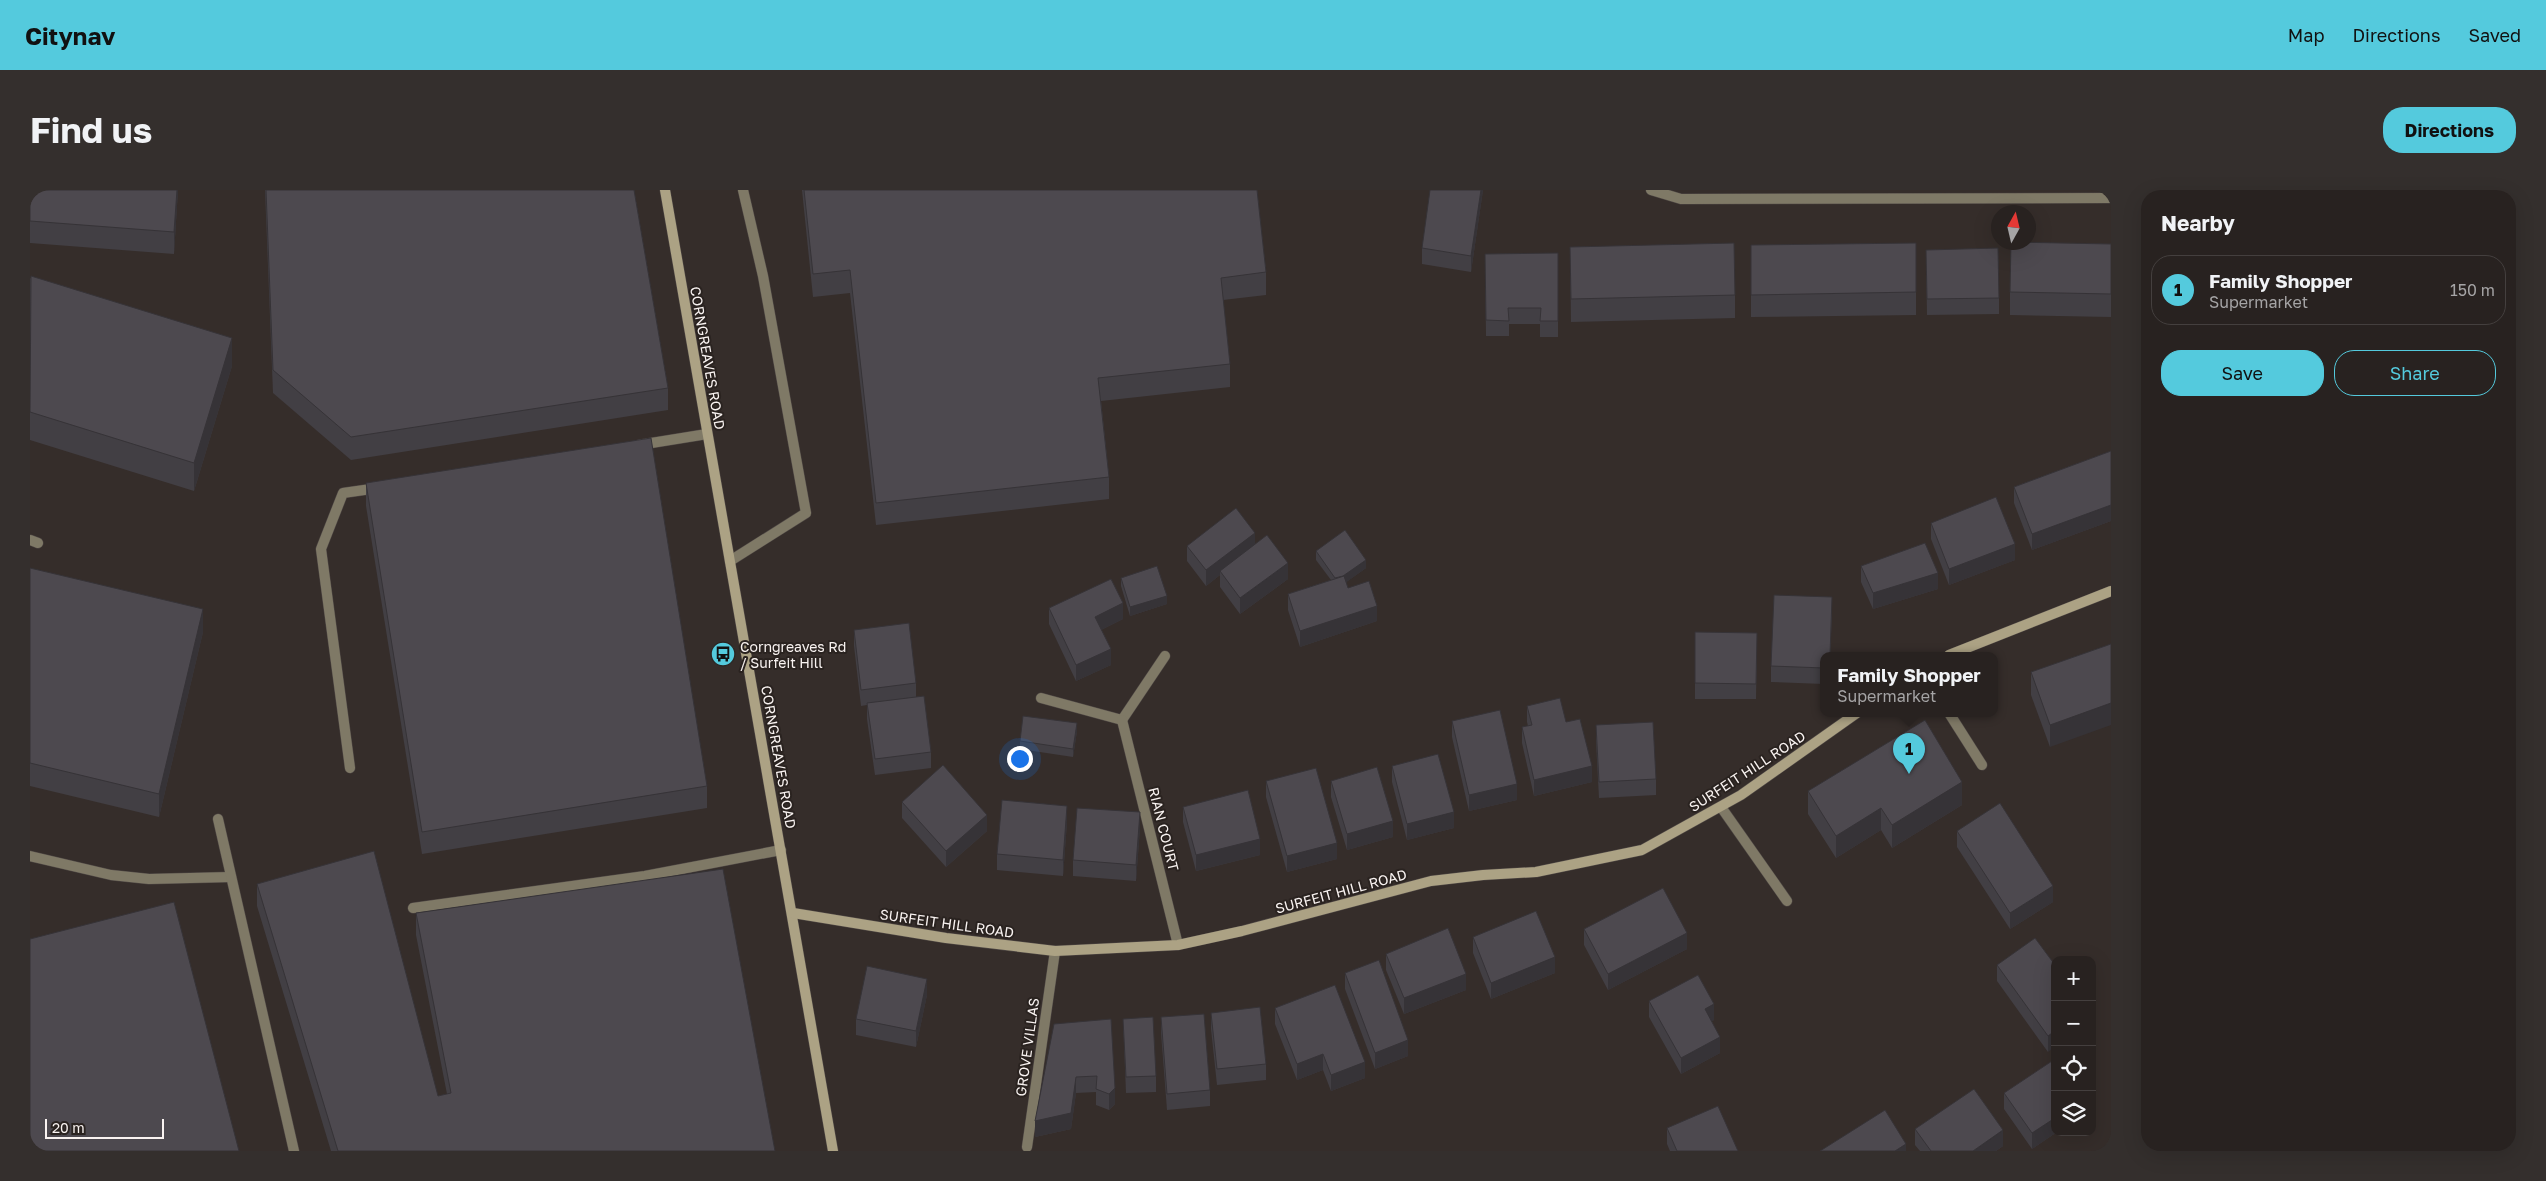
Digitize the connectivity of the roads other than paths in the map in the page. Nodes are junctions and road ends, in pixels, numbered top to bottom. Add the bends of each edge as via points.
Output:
1 (665, 190) edge
2 (743, 190) edge
3 (1651, 190) edge
4 (2111, 198) edge
5 (707, 434) junction
6 (628, 447) edge
7 (392, 486) edge
8 (730, 560) junction
9 (2111, 591) edge
10 (1956, 652) edge
11 (1165, 656) dead end
12 (1041, 698) dead end
13 (1851, 717) edge
14 (1952, 717) edge
15 (1122, 720) junction
16 (1982, 765) dead end
17 (350, 768) dead end
18 (1720, 807) junction
19 (218, 819) dead end
20 (781, 850) junction
21 (30, 856) edge
22 (231, 877) junction
23 (1787, 901) dead end
24 (413, 908) dead end
25 (793, 913) junction
26 (1178, 945) junction
27 (1055, 950) junction
28 (1026, 1147) dead end
29 (294, 1151) edge
30 (833, 1151) edge

1 - 5 street, CORNGREAVES ROAD
2 - 8 street via 763,276 806,513
3 - 4 street via 1681,199
5 - 6 street
5 - 8 street, CORNGREAVES ROAD
7 - 17 street via 342,494 321,548
8 - 20 street, CORNGREAVES ROAD
9 - 10 street
11 - 15 street
12 - 15 street
13 - 18 street, SURFEIT HILL ROAD
14 - 16 street
15 - 26 street, RIAN COURT
18 - 23 street
18 - 26 street, SURFEIT HILL ROAD via 1642,850 1536,872 1431,881
19 - 22 street
20 - 24 street via 645,876
20 - 25 street, CORNGREAVES ROAD
21 - 22 street via 111,875 149,879
22 - 29 street
25 - 27 street, SURFEIT HILL ROAD via 946,938
25 - 30 street, CORNGREAVES ROAD
26 - 27 street, SURFEIT HILL ROAD
27 - 28 street, GROVE VILLAS

